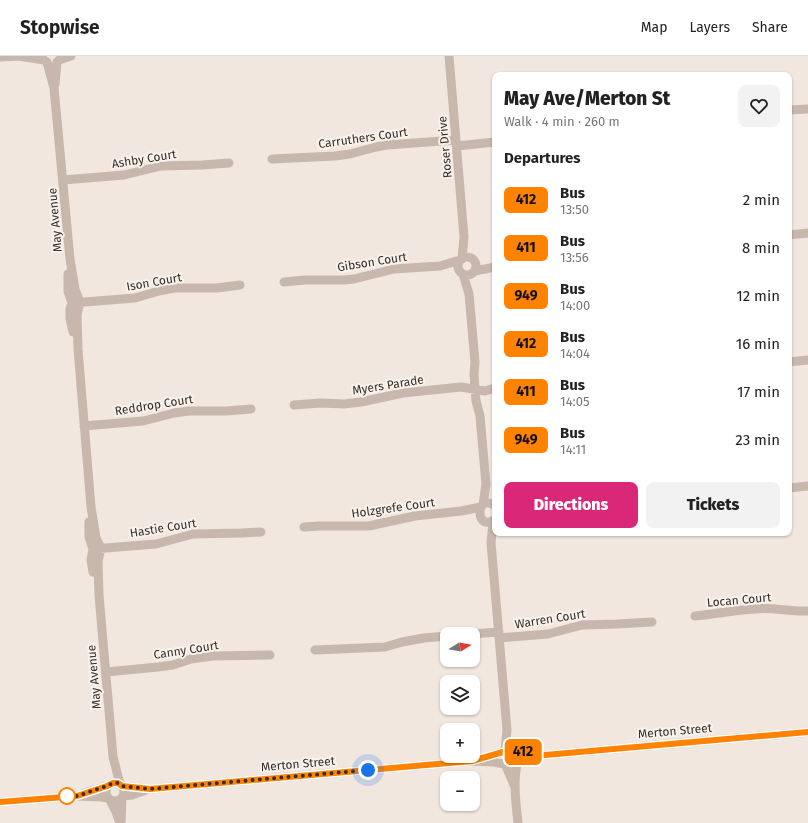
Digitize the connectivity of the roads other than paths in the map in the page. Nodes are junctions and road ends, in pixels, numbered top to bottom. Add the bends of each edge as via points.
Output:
1 (19, 56) edge
2 (71, 56) edge
3 (449, 56) edge
4 (0, 57) edge
5 (45, 59) edge
6 (59, 59) edge
7 (54, 88) junction
8 (808, 109) edge
9 (792, 110) edge
10 (492, 142) edge
11 (456, 143) junction
12 (272, 159) dead end
13 (229, 163) dead end
14 (63, 180) junction
15 (808, 233) edge
16 (792, 235) edge
17 (464, 237) junction
18 (473, 259) junction
19 (461, 260) junction
20 (440, 266) junction
21 (492, 266) edge
22 (492, 268) edge
23 (461, 272) junction
24 (474, 272) junction
25 (284, 282) dead end
26 (240, 286) dead end
27 (469, 294) junction
28 (76, 303) junction
29 (808, 360) edge
30 (792, 362) edge
31 (478, 387) junction
32 (492, 388) edge
33 (294, 405) dead end
34 (251, 409) dead end
35 (84, 426) junction
36 (486, 484) junction
37 (808, 486) edge
38 (792, 488) edge
39 (492, 500) edge
40 (492, 505) edge
41 (482, 506) junction
42 (461, 511) junction
43 (482, 519) junction
44 (492, 520) edge
45 (304, 527) dead end
46 (261, 532) dead end
47 (492, 532) edge
48 (491, 543) junction
49 (97, 549) junction
50 (808, 611) edge
51 (695, 616) dead end
52 (652, 622) dead end
53 (480, 634) edge
54 (499, 635) junction
55 (440, 637) edge
56 (315, 650) dead end
57 (270, 655) dead end
58 (106, 672) junction
59 (507, 730) junction
60 (808, 732) edge
61 (504, 751) junction
62 (516, 751) junction
63 (545, 755) junction
64 (113, 757) junction
65 (480, 758) edge
66 (480, 762) edge
67 (449, 763) edge
68 (517, 763) junction
69 (505, 765) junction
70 (108, 785) junction
71 (121, 785) junction
72 (514, 786) junction
73 (150, 789) junction
74 (77, 796) junction
75 (123, 796) junction
76 (109, 799) junction
77 (0, 802) edge
78 (120, 823) edge
79 (518, 823) edge

1 - 4 street
1 - 5 street
2 - 6 street
3 - 11 street, Roser Drive
5 - 6 street via 52,63
5 - 7 street
6 - 7 street
7 - 14 street, May Avenue
8 - 9 street
10 - 11 street, Carruthers Court
11 - 12 street, Carruthers Court via 387,145 335,156
11 - 17 street, Roser Drive
13 - 14 street, Ashby Court via 161,166 124,175
14 - 28 street, May Avenue via 70,259 68,291
15 - 16 street
17 - 18 street, Roser Drive
17 - 19 street, Roser Drive
18 - 19 street via 468,257
18 - 21 street
18 - 24 street via 476,266
19 - 20 street, Gibson Court
19 - 23 street via 458,265
20 - 23 street, Gibson Court
20 - 25 street, Gibson Court via 394,269 345,280
22 - 24 street
23 - 24 street via 468,275
23 - 27 street
24 - 27 street
26 - 28 street, Ison Court via 174,288 135,298
27 - 31 street via 474,374
28 - 35 street, May Avenue via 70,318 78,349
29 - 30 street
31 - 32 street, Myers Parade
31 - 33 street, Myers Parade via 403,393 369,402
31 - 36 street via 476,401 480,416
34 - 35 street, Reddrop Court via 189,411 143,421
35 - 49 street, May Avenue
36 - 39 street
36 - 41 street
37 - 38 street
40 - 41 street, Holzgrefe Court
41 - 42 street, Holzgrefe Court
41 - 43 street via 479,512
42 - 43 street, Holzgrefe Court
42 - 45 street, Holzgrefe Court via 414,516 369,526
43 - 44 street
43 - 48 street
46 - 49 street, Hastie Court via 193,534 156,544
47 - 48 street
48 - 54 street
49 - 58 street, May Avenue
50 - 51 street, Locan Court via 772,608
52 - 54 street, Warren Court via 582,625 548,634
53 - 54 street, Warren Court
54 - 59 street
55 - 56 street via 385,647
57 - 58 street, Canny Court via 213,656 173,665
58 - 64 street, May Avenue
59 - 61 street
59 - 62 street
60 - 63 street, Merton Street
61 - 62 street
61 - 65 street, Merton Street
61 - 69 street via 501,757
62 - 63 street, Merton Street
62 - 68 street via 519,758
63 - 68 street, Merton Street
64 - 70 street, May Avenue
64 - 71 street, May Avenue
66 - 69 street, Merton Street
67 - 73 street, Merton Street
68 - 69 street via 513,766
68 - 72 street
69 - 72 street
70 - 71 street
70 - 74 street
70 - 76 street via 106,794
71 - 73 street, Merton Street
71 - 75 street via 124,790
72 - 79 street
73 - 75 street, Merton Street
74 - 76 street
74 - 77 street
75 - 76 street via 117,801
75 - 78 street
76 - 78 street

